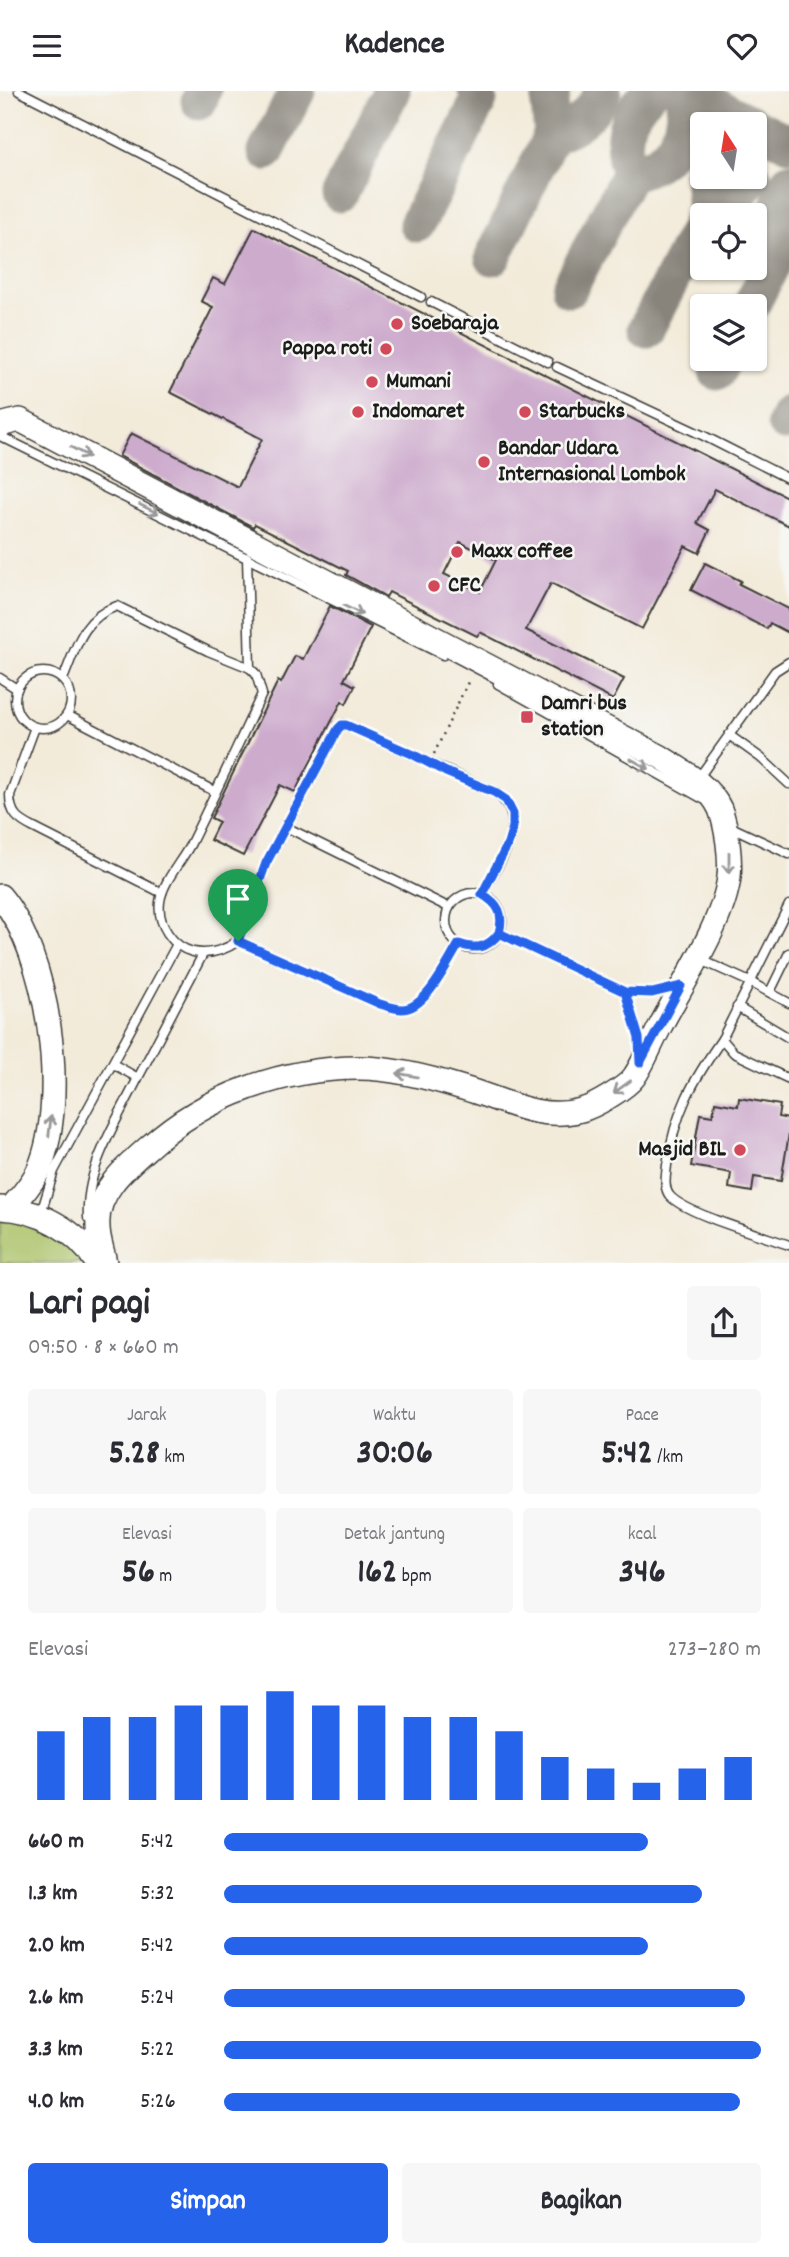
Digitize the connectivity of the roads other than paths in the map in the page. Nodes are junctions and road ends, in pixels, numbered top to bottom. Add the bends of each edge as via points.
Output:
1 (19, 91) edge
2 (421, 297) dead end
3 (431, 302) dead end
4 (548, 362) dead end
5 (557, 367) dead end
6 (10, 420) edge
7 (0, 436) edge
8 (789, 479) edge
9 (247, 557) junction
10 (450, 659) dead end
11 (789, 662) edge
12 (250, 668) junction
13 (486, 677) dead end
14 (0, 678) edge
15 (63, 679) junction
16 (17, 689) junction
17 (67, 715) junction
18 (35, 727) junction
19 (729, 735) junction
20 (697, 780) junction
21 (789, 784) edge
22 (214, 791) junction
23 (721, 816) junction
24 (286, 827) junction
25 (789, 854) edge
26 (162, 893) junction
27 (482, 894) junction
28 (0, 896) edge
29 (789, 905) edge
30 (448, 908) junction
31 (499, 933) junction
32 (238, 941) junction
33 (177, 944) junction
34 (459, 944) junction
35 (789, 953) edge
36 (203, 954) junction
37 (696, 958) junction
38 (750, 982) junction
39 (681, 986) junction
40 (625, 992) junction
41 (770, 992) junction
42 (789, 1003) edge
43 (737, 1007) junction
44 (789, 1038) edge
45 (722, 1039) junction
46 (640, 1063) junction
47 (113, 1064) junction
48 (138, 1078) junction
49 (789, 1079) edge
50 (6, 1208) edge
51 (40, 1216) junction
52 (789, 1245) edge
53 (99, 1262) edge

1 - 2 lane
3 - 4 lane
5 - 8 lane
6 -> 20 street via 661,757
7 -> 9 lane
9 -> 10 lane
9 - 12 lane
11 - 19 lane via 775,671
12 - 15 lane via 117,606 85,628
12 - 22 lane via 262,694
13 -> 23 lane
14 - 16 lane
15 - 16 lane via 37,673 25,678
15 - 17 lane via 71,702
16 - 18 lane via 15,705 22,719
17 - 18 lane via 47,728
17 - 22 lane
18 - 26 lane via 10,795 14,815
19 - 20 lane
19 - 21 lane
20 - 23 street
22 - 26 lane
23 - 25 lane
23 -> 37 street via 729,848 729,878 719,916
24 - 27 lane via 346,725 506,800 513,827
24 - 30 lane
24 - 32 lane via 257,886
26 - 33 lane via 161,918
27 - 30 lane via 465,895
27 - 31 lane via 500,909
50 -> 28 street via 39,1170 54,1091 52,1043 42,991 29,947
29 - 38 lane
30 - 34 lane via 449,933
31 - 34 lane via 482,947
31 - 40 lane
32 - 34 lane via 380,1004 405,1009 417,1005 429,992
32 - 36 lane via 228,949
33 - 36 lane
33 - 47 lane
35 - 41 lane
36 - 48 lane
37 - 38 lane
37 - 39 street
38 - 41 lane
38 - 43 lane
39 - 40 lane via 652,993
39 - 46 street
40 - 46 lane via 639,1038
41 - 42 lane
43 - 44 lane
43 - 45 lane
45 - 49 lane via 734,1053
45 - 52 lane via 684,1099 671,1140 665,1184 668,1195 702,1214
46 -> 53 street via 634,1079 605,1100 554,1115 421,1077 361,1068 272,1080 216,1102 162,1135 122,1170 100,1202
47 - 48 lane
47 - 51 lane via 54,1171
48 - 53 lane via 101,1152 89,1191 88,1215
50 - 51 street
51 - 53 street via 61,1226

